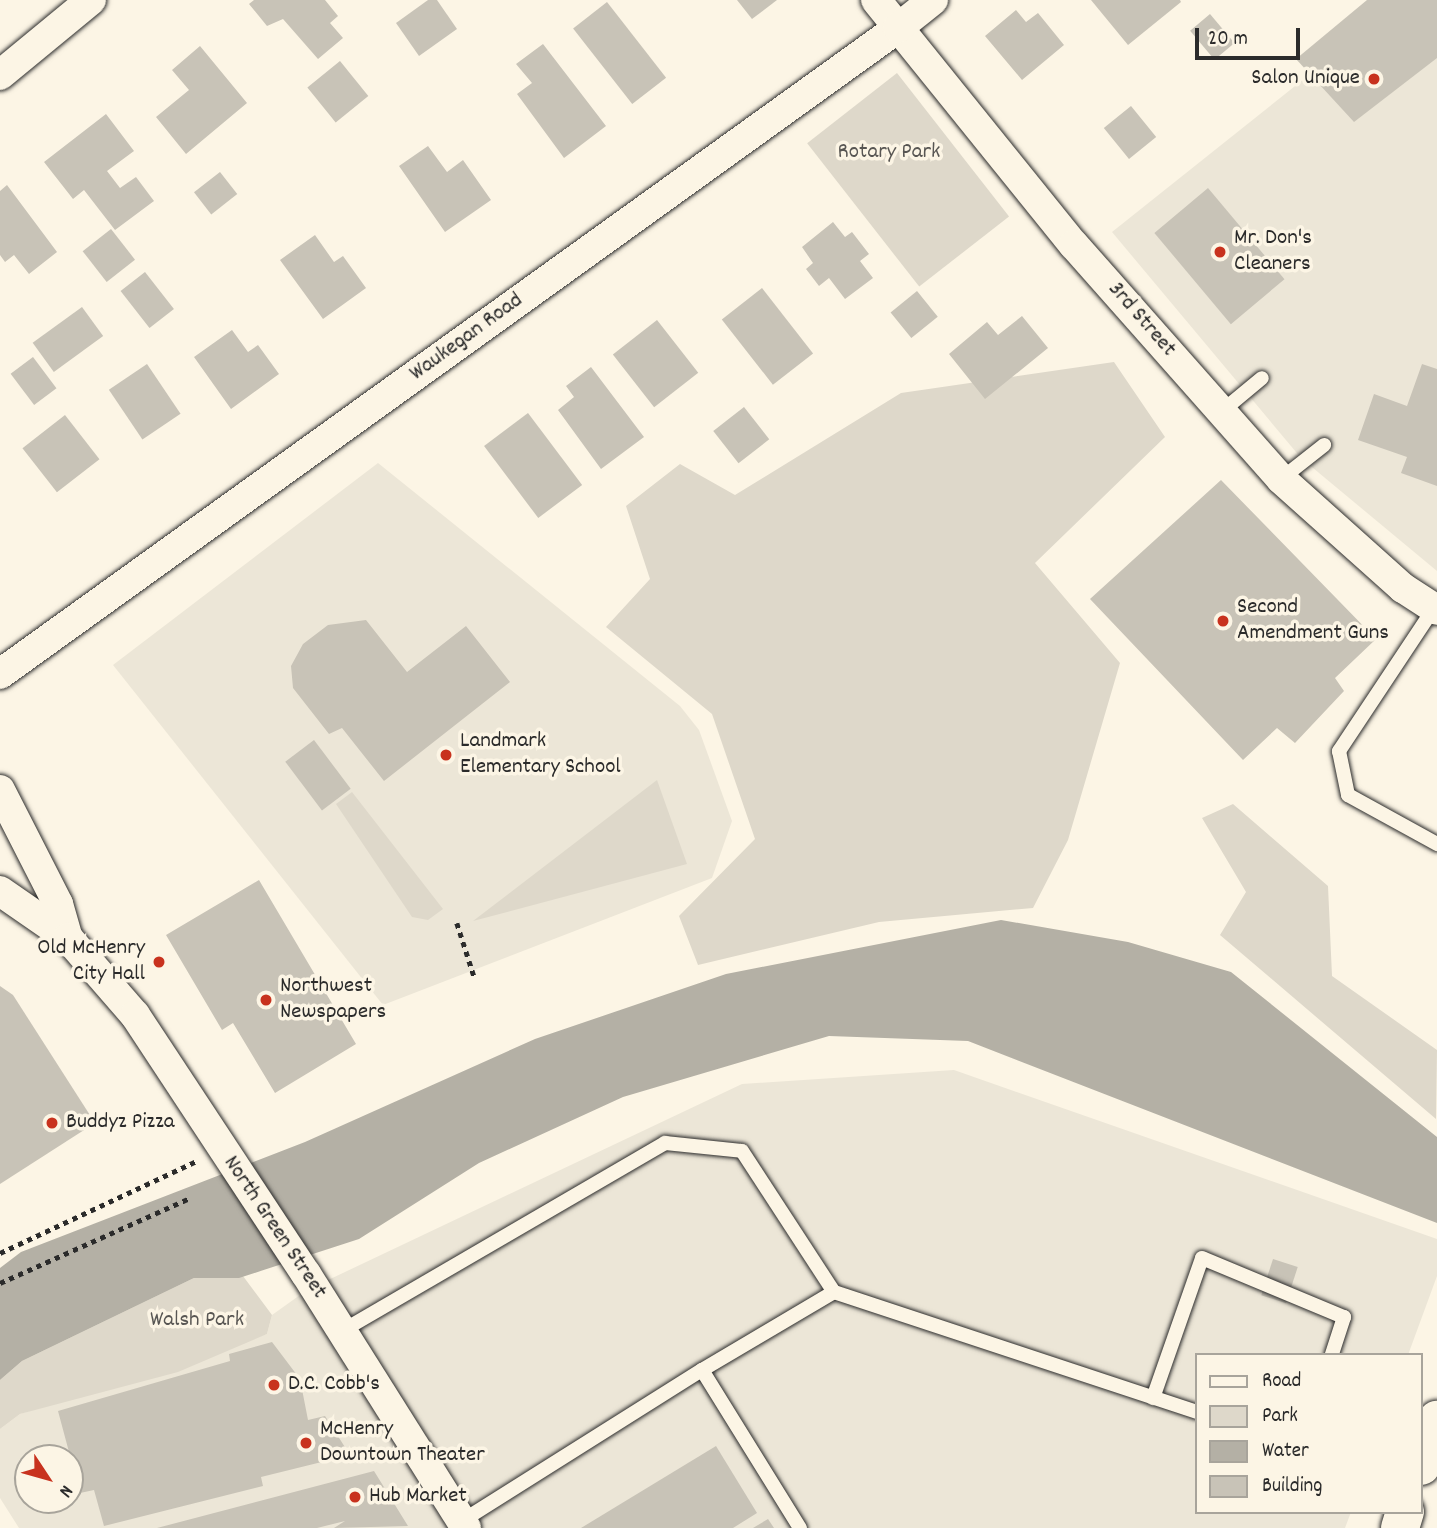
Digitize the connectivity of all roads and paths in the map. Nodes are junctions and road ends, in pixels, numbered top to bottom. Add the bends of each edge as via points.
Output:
1 (91, 0) edge
2 (876, 0) edge
3 (933, 0) edge
4 (898, 28) junction
5 (0, 75) edge
6 (1262, 378) dead end
7 (1221, 412) junction
8 (1324, 445) dead end
9 (1281, 479) junction
10 (1435, 609) edge
11 (0, 674) edge
12 (0, 790) edge
13 (1437, 844) edge
14 (0, 891) edge
15 (457, 923) dead end
16 (68, 938) junction
17 (475, 979) dead end
18 (227, 1159) junction
19 (190, 1198) dead end
20 (0, 1253) edge
21 (0, 1283) edge
22 (834, 1292) junction
23 (342, 1331) junction
24 (1333, 1353) edge
25 (702, 1370) junction
26 (1153, 1398) junction
27 (1196, 1412) edge
28 (1437, 1420) edge
29 (1423, 1460) edge
30 (464, 1524) edge
31 (800, 1528) edge

1 - 5 street
2 - 4 street, 3rd Street
3 - 4 street, Waukegan Road
4 - 7 street, 3rd Street via 1074,245
4 - 11 street, Waukegan Road
6 - 7 lane
7 - 9 street, 3rd Street
8 - 9 lane
9 - 10 street, 3rd Street via 1404,588
10 - 13 lane via 1339,751 1348,795
12 - 16 street, North Green Street via 58,904
14 - 16 street, North Green Street
15 - 17 path
16 - 18 street, North Green Street via 135,1015
18 - 20 path
18 - 23 street, North Green Street
19 - 21 path
22 - 23 lane via 742,1151 665,1143
22 - 25 lane
22 - 26 lane
23 - 30 street, North Green Street
24 - 26 lane via 1344,1317 1202,1258
25 - 30 lane
25 - 31 lane
26 - 27 lane
28 - 29 main road

